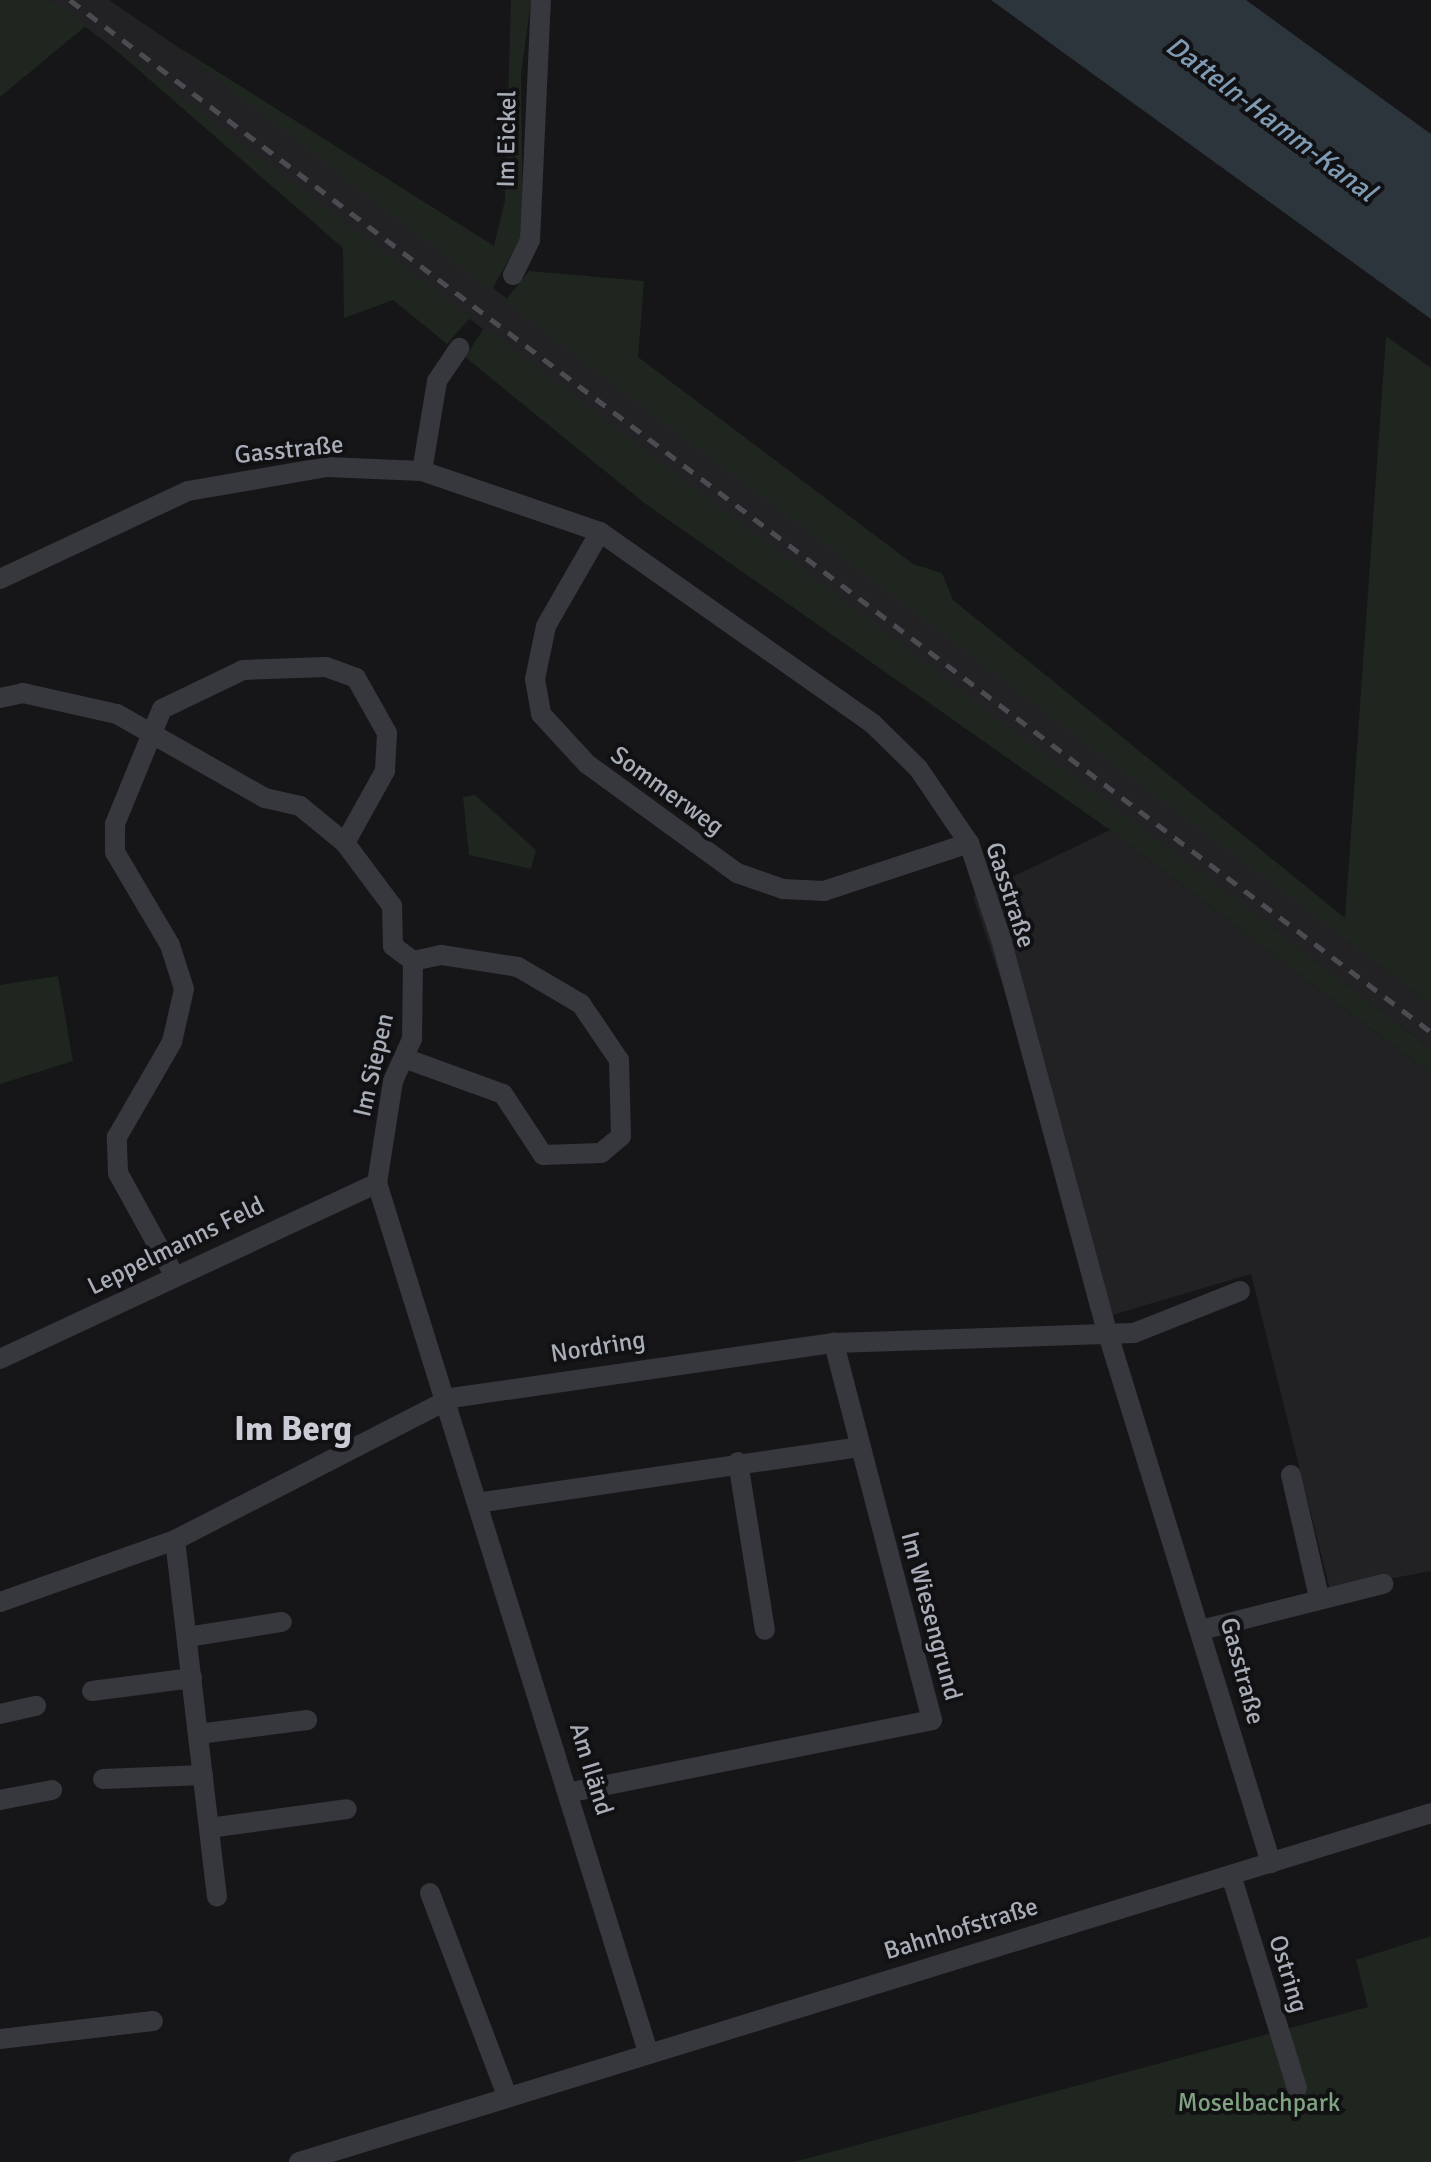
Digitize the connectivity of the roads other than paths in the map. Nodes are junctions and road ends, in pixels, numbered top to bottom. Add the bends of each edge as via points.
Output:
1 (541, 0) edge
2 (514, 275) dead end
3 (459, 348) dead end
4 (422, 470) junction
5 (600, 532) junction
6 (0, 579) edge
7 (0, 698) edge
8 (149, 732) junction
9 (346, 843) junction
10 (969, 843) junction
11 (413, 961) junction
12 (404, 1058) junction
13 (377, 1184) junction
14 (173, 1273) junction
15 (1240, 1291) dead end
16 (1107, 1331) junction
17 (834, 1343) junction
18 (0, 1359) edge
19 (451, 1398) junction
20 (861, 1447) junction
21 (738, 1462) junction
22 (1291, 1475) dead end
23 (483, 1502) junction
24 (175, 1540) junction
25 (1382, 1584) dead end
26 (1319, 1597) junction
27 (0, 1602) edge
28 (282, 1622) dead end
29 (1205, 1629) junction
30 (765, 1630) dead end
31 (187, 1637) junction
32 (192, 1678) junction
33 (92, 1691) dead end
34 (36, 1706) dead end
35 (0, 1714) edge
36 (306, 1720) dead end
37 (198, 1734) junction
38 (203, 1775) junction
39 (103, 1779) dead end
40 (52, 1790) dead end
41 (572, 1792) junction
42 (0, 1800) edge
43 (347, 1809) dead end
44 (1431, 1814) edge
45 (209, 1828) junction
46 (1271, 1863) junction
47 (1230, 1875) junction
48 (430, 1893) dead end
49 (217, 1898) dead end
50 (153, 2021) dead end
51 (0, 2040) edge
52 (648, 2052) junction
53 (1297, 2088) dead end
54 (508, 2098) junction
55 (299, 2162) edge

1 - 2 street, Im Eickel via 530,240
3 - 4 street via 437,381
4 - 5 street, Gasstraße
4 - 6 street, Gasstraße via 327,467 188,491
5 - 10 street, Gasstraße via 873,724 918,768
5 - 10 street, Sommerweg via 546,626 535,679 541,714 587,764 737,873 782,889 824,891
7 - 8 street via 24,693 117,714
8 - 9 street via 265,798 300,806
8 - 9 street via 162,709 243,670 326,667 356,678 387,733 386,771
8 - 14 street via 115,824 115,852 170,945 184,989 172,1042 118,1137 118,1172
9 - 11 street via 392,906 393,946
10 - 16 street, Gasstraße
11 - 12 street, Im Siepen
11 - 12 street via 441,955 518,967 582,1004 619,1060 621,1136 602,1153 544,1155 503,1094
12 - 13 street, Im Siepen
13 - 14 street, Leppelmanns Feld
13 - 19 street
14 - 18 street, Leppelmanns Feld
15 - 16 street, Nordring via 1134,1332
16 - 17 street, Nordring
16 - 29 street, Gasstraße
17 - 19 street, Nordring
17 - 20 street, Im Wiesengrund
19 - 23 street, Am Iländ
19 - 24 street, Nordring
20 - 21 street
20 - 41 street, Im Wiesengrund via 932,1720
21 - 23 street
21 - 30 street
22 - 26 street
23 - 41 street, Am Iländ
24 - 27 street, Nordring
24 - 31 street
25 - 26 street
26 - 29 street
28 - 31 street
29 - 46 street, Gasstraße
31 - 32 street
32 - 33 street
32 - 37 street
34 - 35 street
36 - 37 street
37 - 38 street
38 - 39 street
38 - 45 street
40 - 42 street
41 - 52 street, Am Iländ
43 - 45 street
44 - 46 street, Bahnhofstraße
45 - 49 street
46 - 47 street, Bahnhofstraße
47 - 52 street, Bahnhofstraße
47 - 53 street, Ostring
48 - 54 street
50 - 51 street
52 - 54 street, Bahnhofstraße
54 - 55 street, Bahnhofstraße

